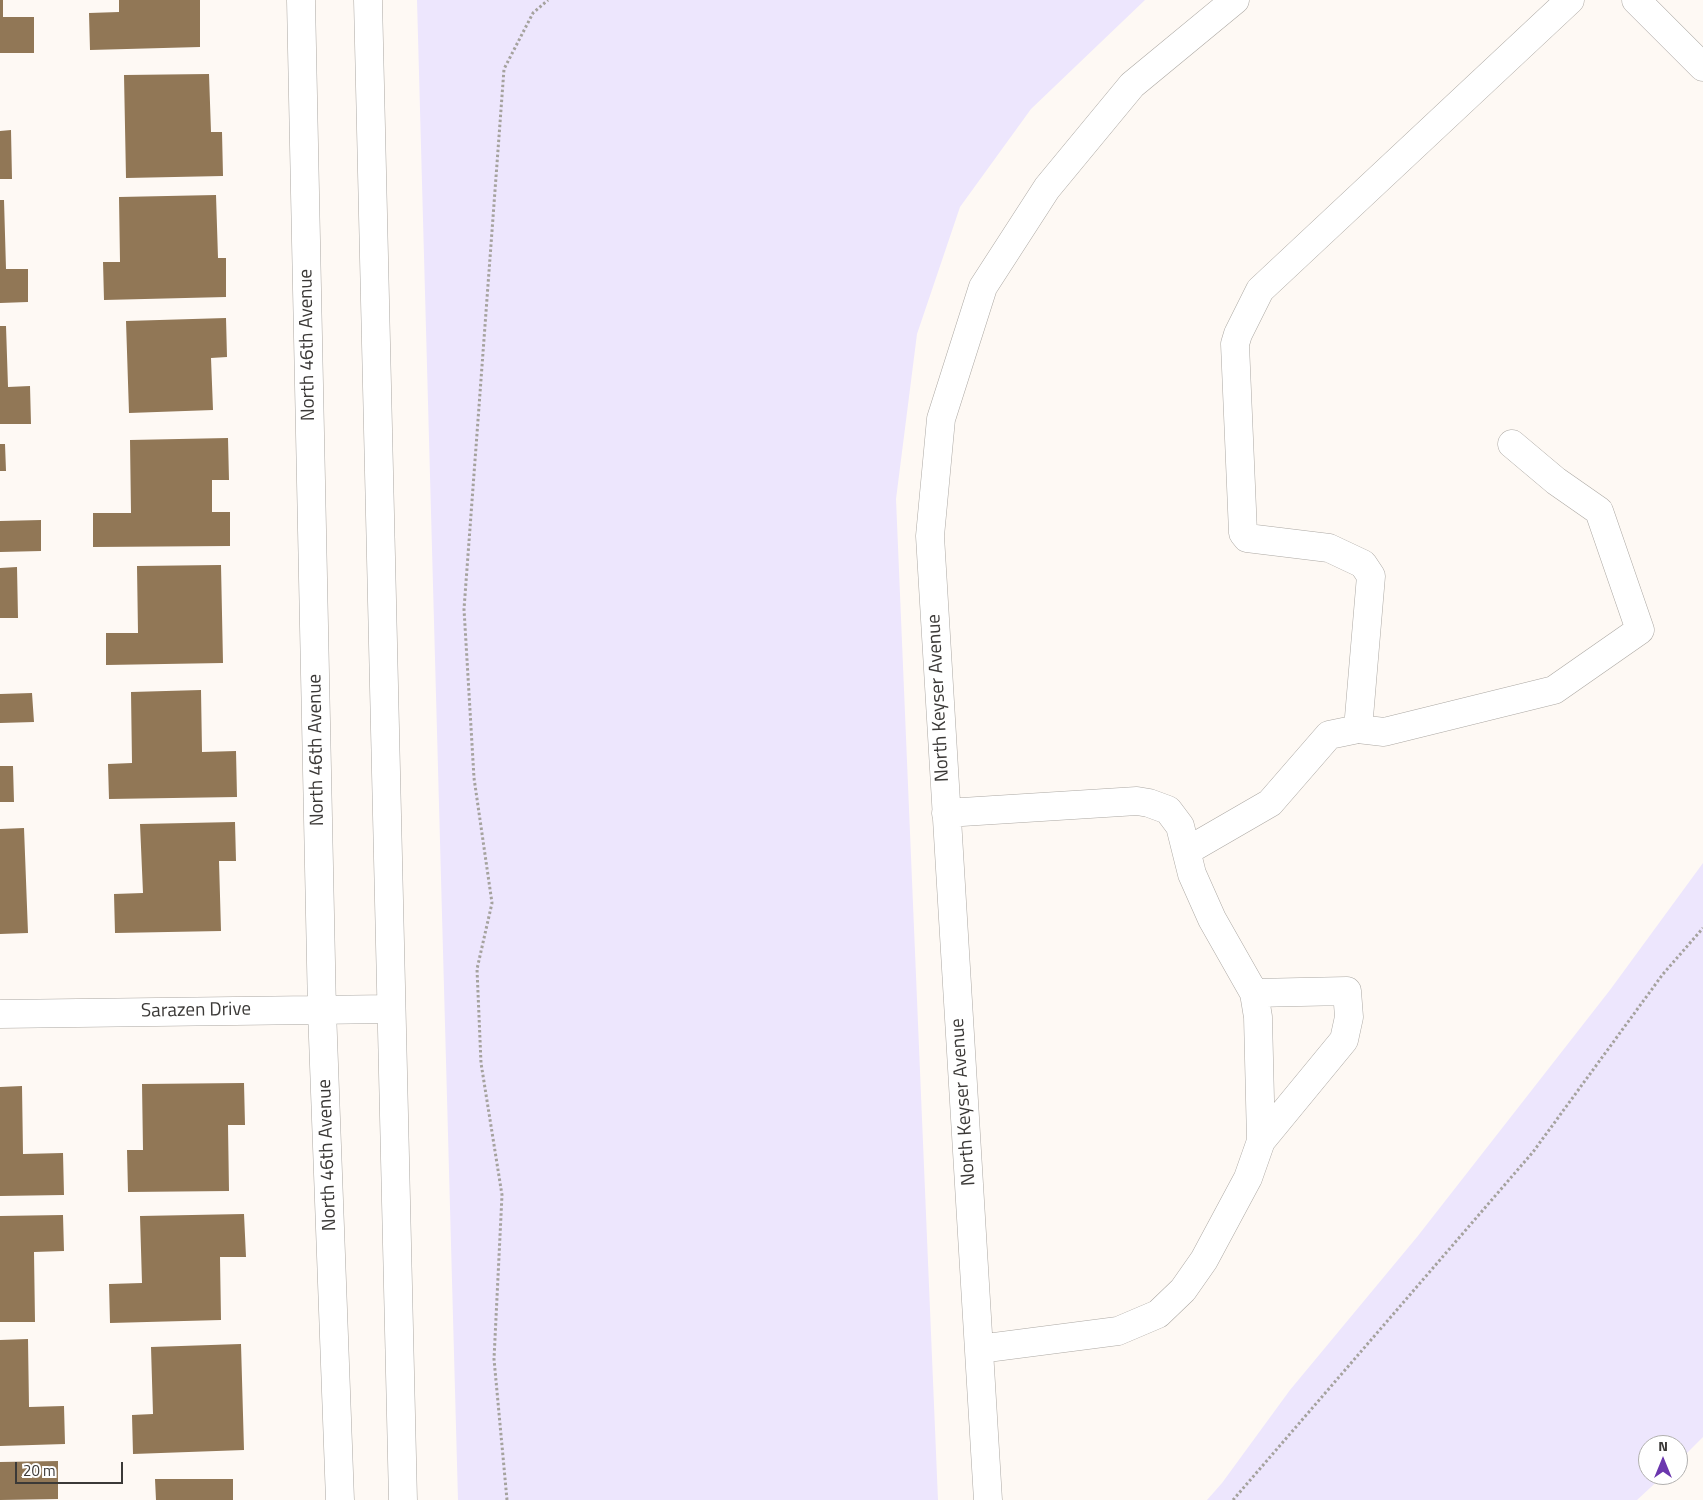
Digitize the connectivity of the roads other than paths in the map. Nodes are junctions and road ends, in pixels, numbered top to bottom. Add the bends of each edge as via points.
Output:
1 (301, 0) edge
2 (368, 0) edge
3 (1235, 0) edge
4 (1570, 0) edge
5 (1636, 0) edge
6 (1703, 67) edge
7 (1512, 444) dead end
8 (1358, 729) junction
9 (946, 814) junction
10 (1188, 850) junction
11 (1254, 993) junction
12 (391, 1009) junction
13 (322, 1010) junction
14 (0, 1014) edge
15 (1261, 1141) junction
16 (979, 1348) junction
17 (340, 1500) edge
18 (403, 1500) edge
19 (988, 1500) edge

1 - 13 street, North 46th Avenue
2 - 12 street
3 - 9 street, North Keyser Avenue via 1132,85 1047,188 983,287 941,419 930,536
4 - 8 street via 1260,290 1238,334 1243,533 1247,538 1329,548 1363,564 1371,576
5 - 6 street
7 - 8 street via 1599,511 1640,630 1554,690 1384,732
8 - 10 street via 1329,735 1270,803
9 - 10 street via 1137,801 1168,810 1180,826
9 - 16 street, North Keyser Avenue
10 - 11 street via 1192,874 1212,919
11 - 15 street via 1258,1016
11 - 15 street via 1347,992 1349,1016 1344,1040
12 - 13 street, Sarazen Drive
12 - 18 street
13 - 14 street, Sarazen Drive
13 - 17 street, North 46th Avenue
15 - 16 street via 1248,1178 1204,1260 1183,1290 1158,1314 1140,1323 1098,1335
16 - 19 street, North Keyser Avenue

